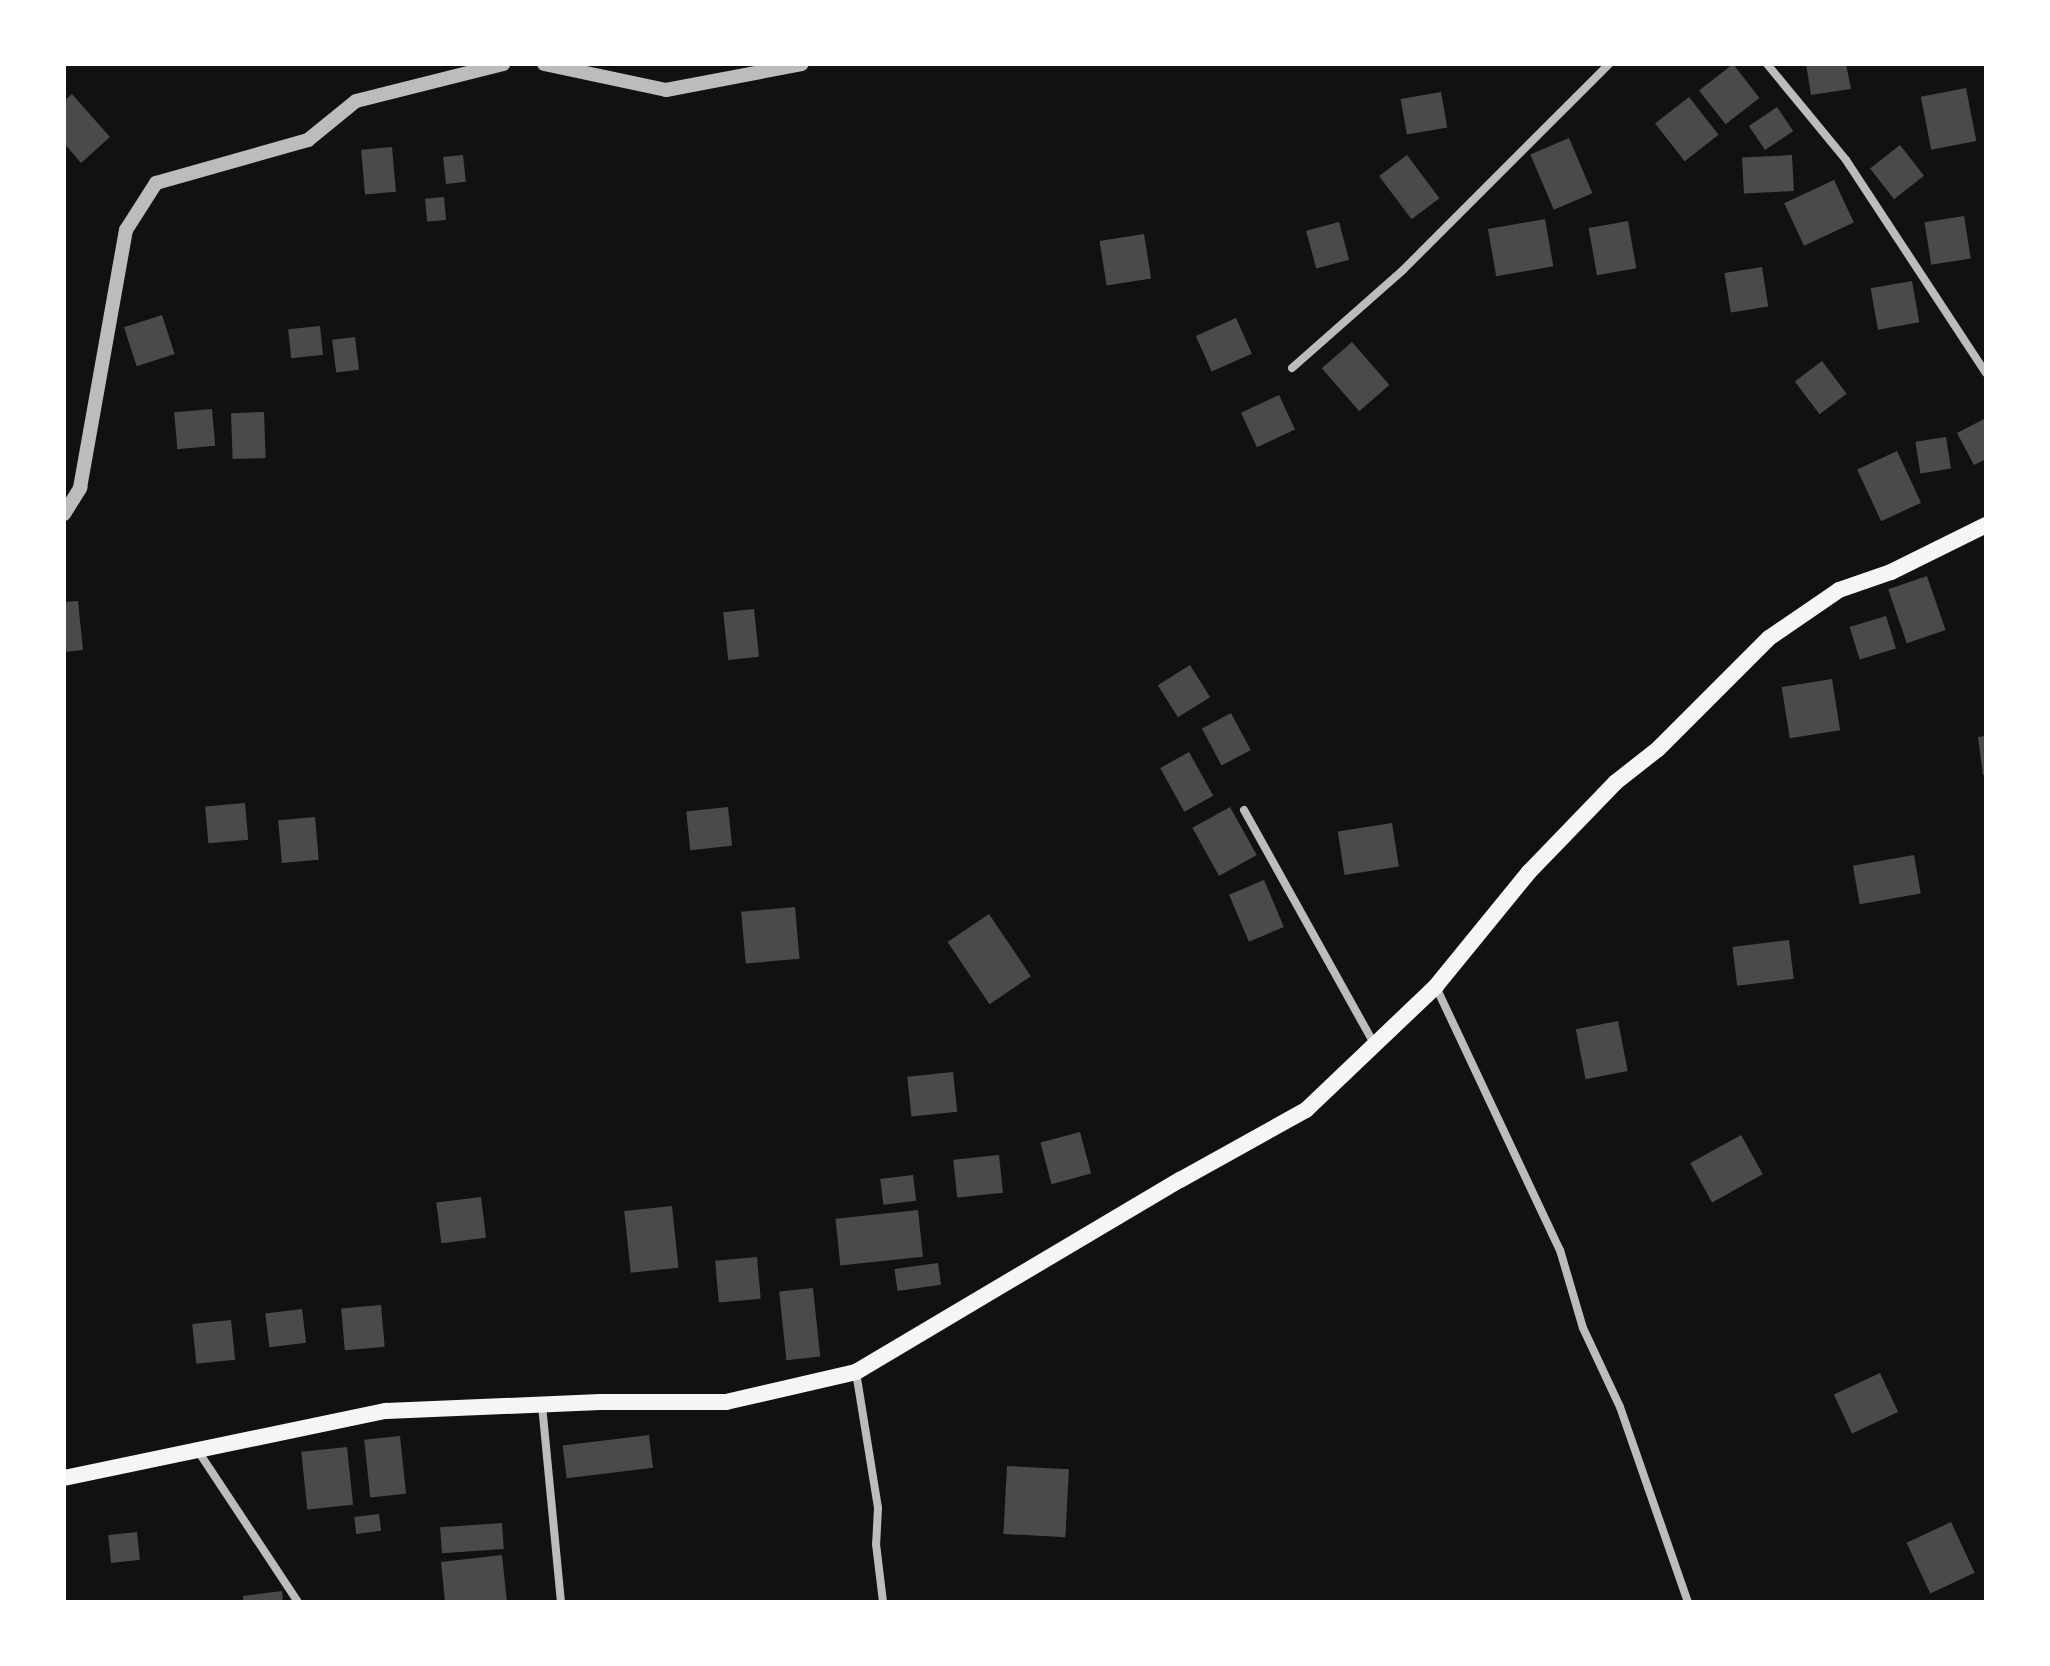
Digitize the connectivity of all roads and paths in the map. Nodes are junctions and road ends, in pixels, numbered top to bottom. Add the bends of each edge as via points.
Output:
1 (503, 64) edge
2 (544, 64) edge
3 (802, 64) edge
4 (1609, 64) edge
5 (1767, 64) edge
6 (1292, 368) dead end
7 (1986, 373) edge
8 (64, 514) edge
9 (1986, 525) edge
10 (1244, 810) dead end
11 (1436, 986) junction
12 (1374, 1045) junction
13 (856, 1372) junction
14 (542, 1404) junction
15 (197, 1450) junction
16 (64, 1478) edge
17 (298, 1602) edge
18 (561, 1602) edge
19 (883, 1602) edge
20 (1688, 1602) edge

1 - 8 street via 356,101 308,140 156,183 126,230 80,488
2 - 3 street via 666,90
4 - 6 street via 1402,271
5 - 7 street via 1846,160
9 - 11 main road via 1891,572 1839,590 1769,638 1529,872
10 - 12 street
11 - 12 main road
11 - 20 street via 1560,1250 1583,1328 1620,1407
12 - 13 main road via 1306,1110
13 - 14 main road via 726,1402
13 - 19 street via 878,1508
14 - 15 main road via 386,1411
14 - 18 street
15 - 16 main road
15 - 17 street

